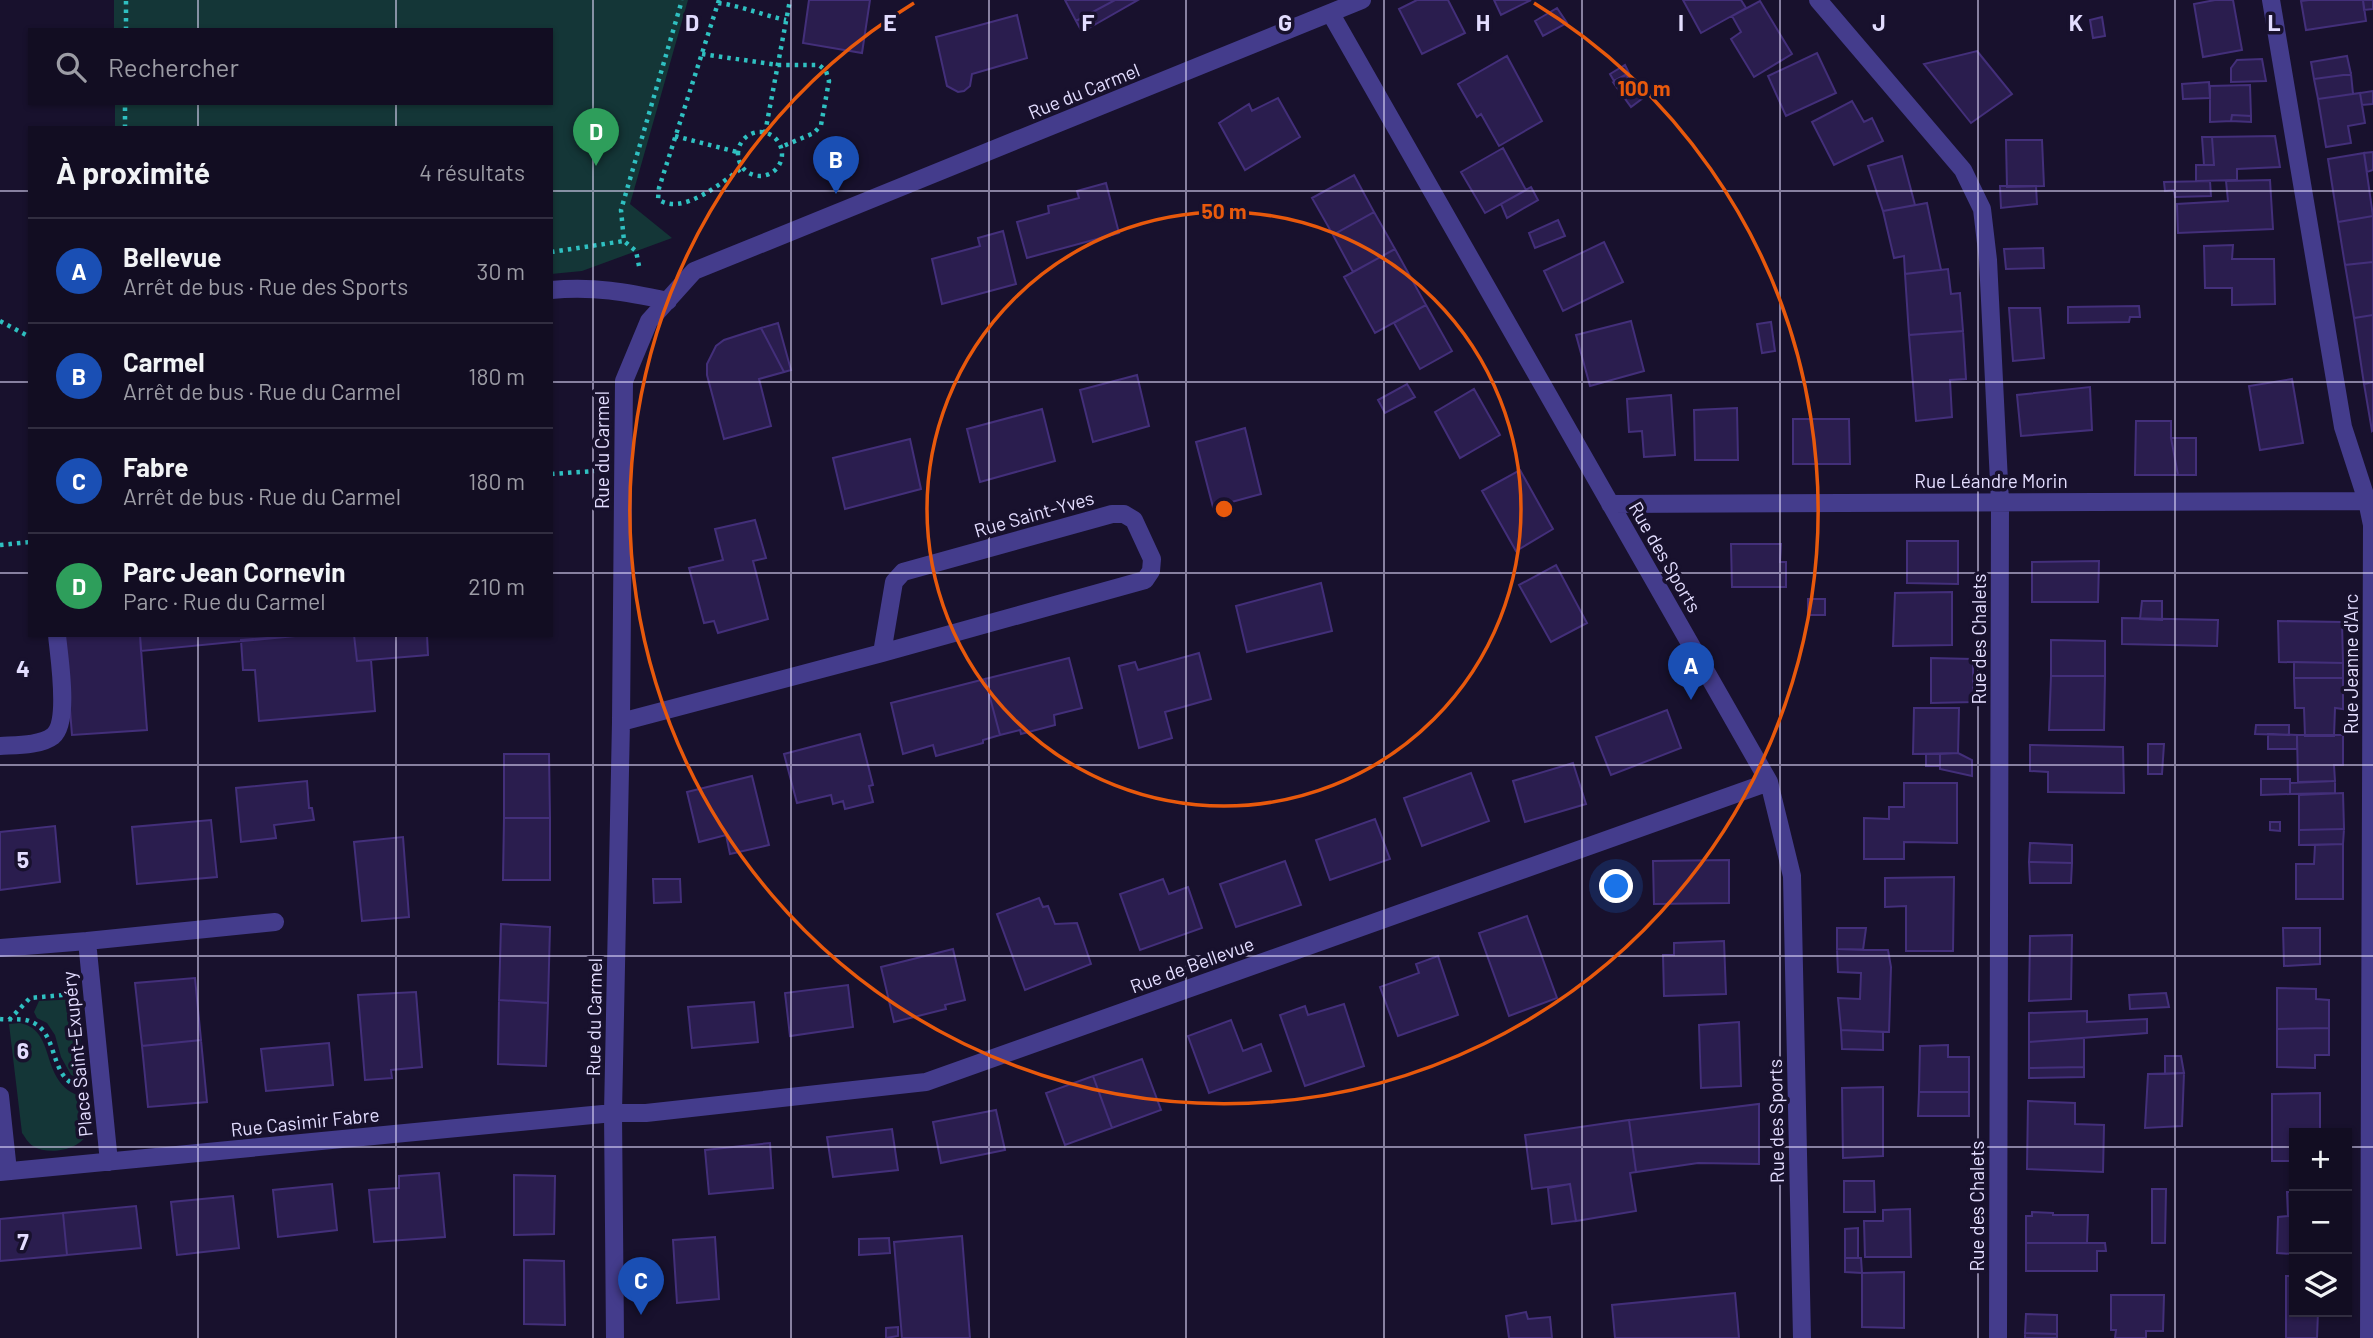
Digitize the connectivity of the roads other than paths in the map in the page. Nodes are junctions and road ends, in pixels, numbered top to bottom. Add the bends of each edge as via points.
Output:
1 (1362, 0) edge
2 (1818, 0) edge
3 (2271, 0) edge
4 (1331, 14) junction
5 (553, 290) edge
6 (668, 301) junction
7 (2370, 501) edge
8 (2000, 502) junction
9 (1610, 504) junction
10 (57, 637) edge
11 (882, 653) junction
12 (621, 722) junction
13 (0, 746) edge
14 (1769, 782) junction
15 (275, 922) dead end
16 (87, 940) junction
17 (0, 948) edge
18 (0, 1096) edge
19 (613, 1113) junction
20 (109, 1163) junction
21 (4, 1171) edge
22 (615, 1338) edge
23 (1802, 1338) edge
24 (1998, 1338) edge
25 (2369, 1338) edge

1 - 4 street, Rue du Carmel
2 - 8 street, Rue des Chalets via 1963,170 1982,209
3 - 7 street, Rue Jeanne d'Arc via 2343,427
4 - 6 street, Rue du Carmel via 694,271
4 - 9 street, Rue des Sports
5 - 6 street via 611,289
6 - 12 street, Rue du Carmel via 649,321 624,381
7 - 8 street, Rue Léandre Morin
7 - 25 street, Rue Jeanne d'Arc
8 - 9 street, Rue Léandre Morin
8 - 24 street, Rue des Chalets
9 - 14 street, Rue des Sports
10 - 13 street via 60,726 53,736 36,743
11 - 11 street, Rue Saint-Yves via 1145,580 1152,559 1134,520 1111,514 903,572 894,582
11 - 12 street, Rue Saint-Yves
12 - 19 street, Rue du Carmel
14 - 19 street, Rue de Bellevue via 926,1082
14 - 23 street, Rue des Sports via 1792,876
15 - 16 street, Place Saint-Exupéry
16 - 17 street, Place Saint-Exupéry
16 - 20 street, Place Saint-Exupéry
18 - 21 street
19 - 20 street, Rue Casimir Fabre
19 - 22 street, Rue du Carmel
20 - 21 street, Rue Casimir Fabre

